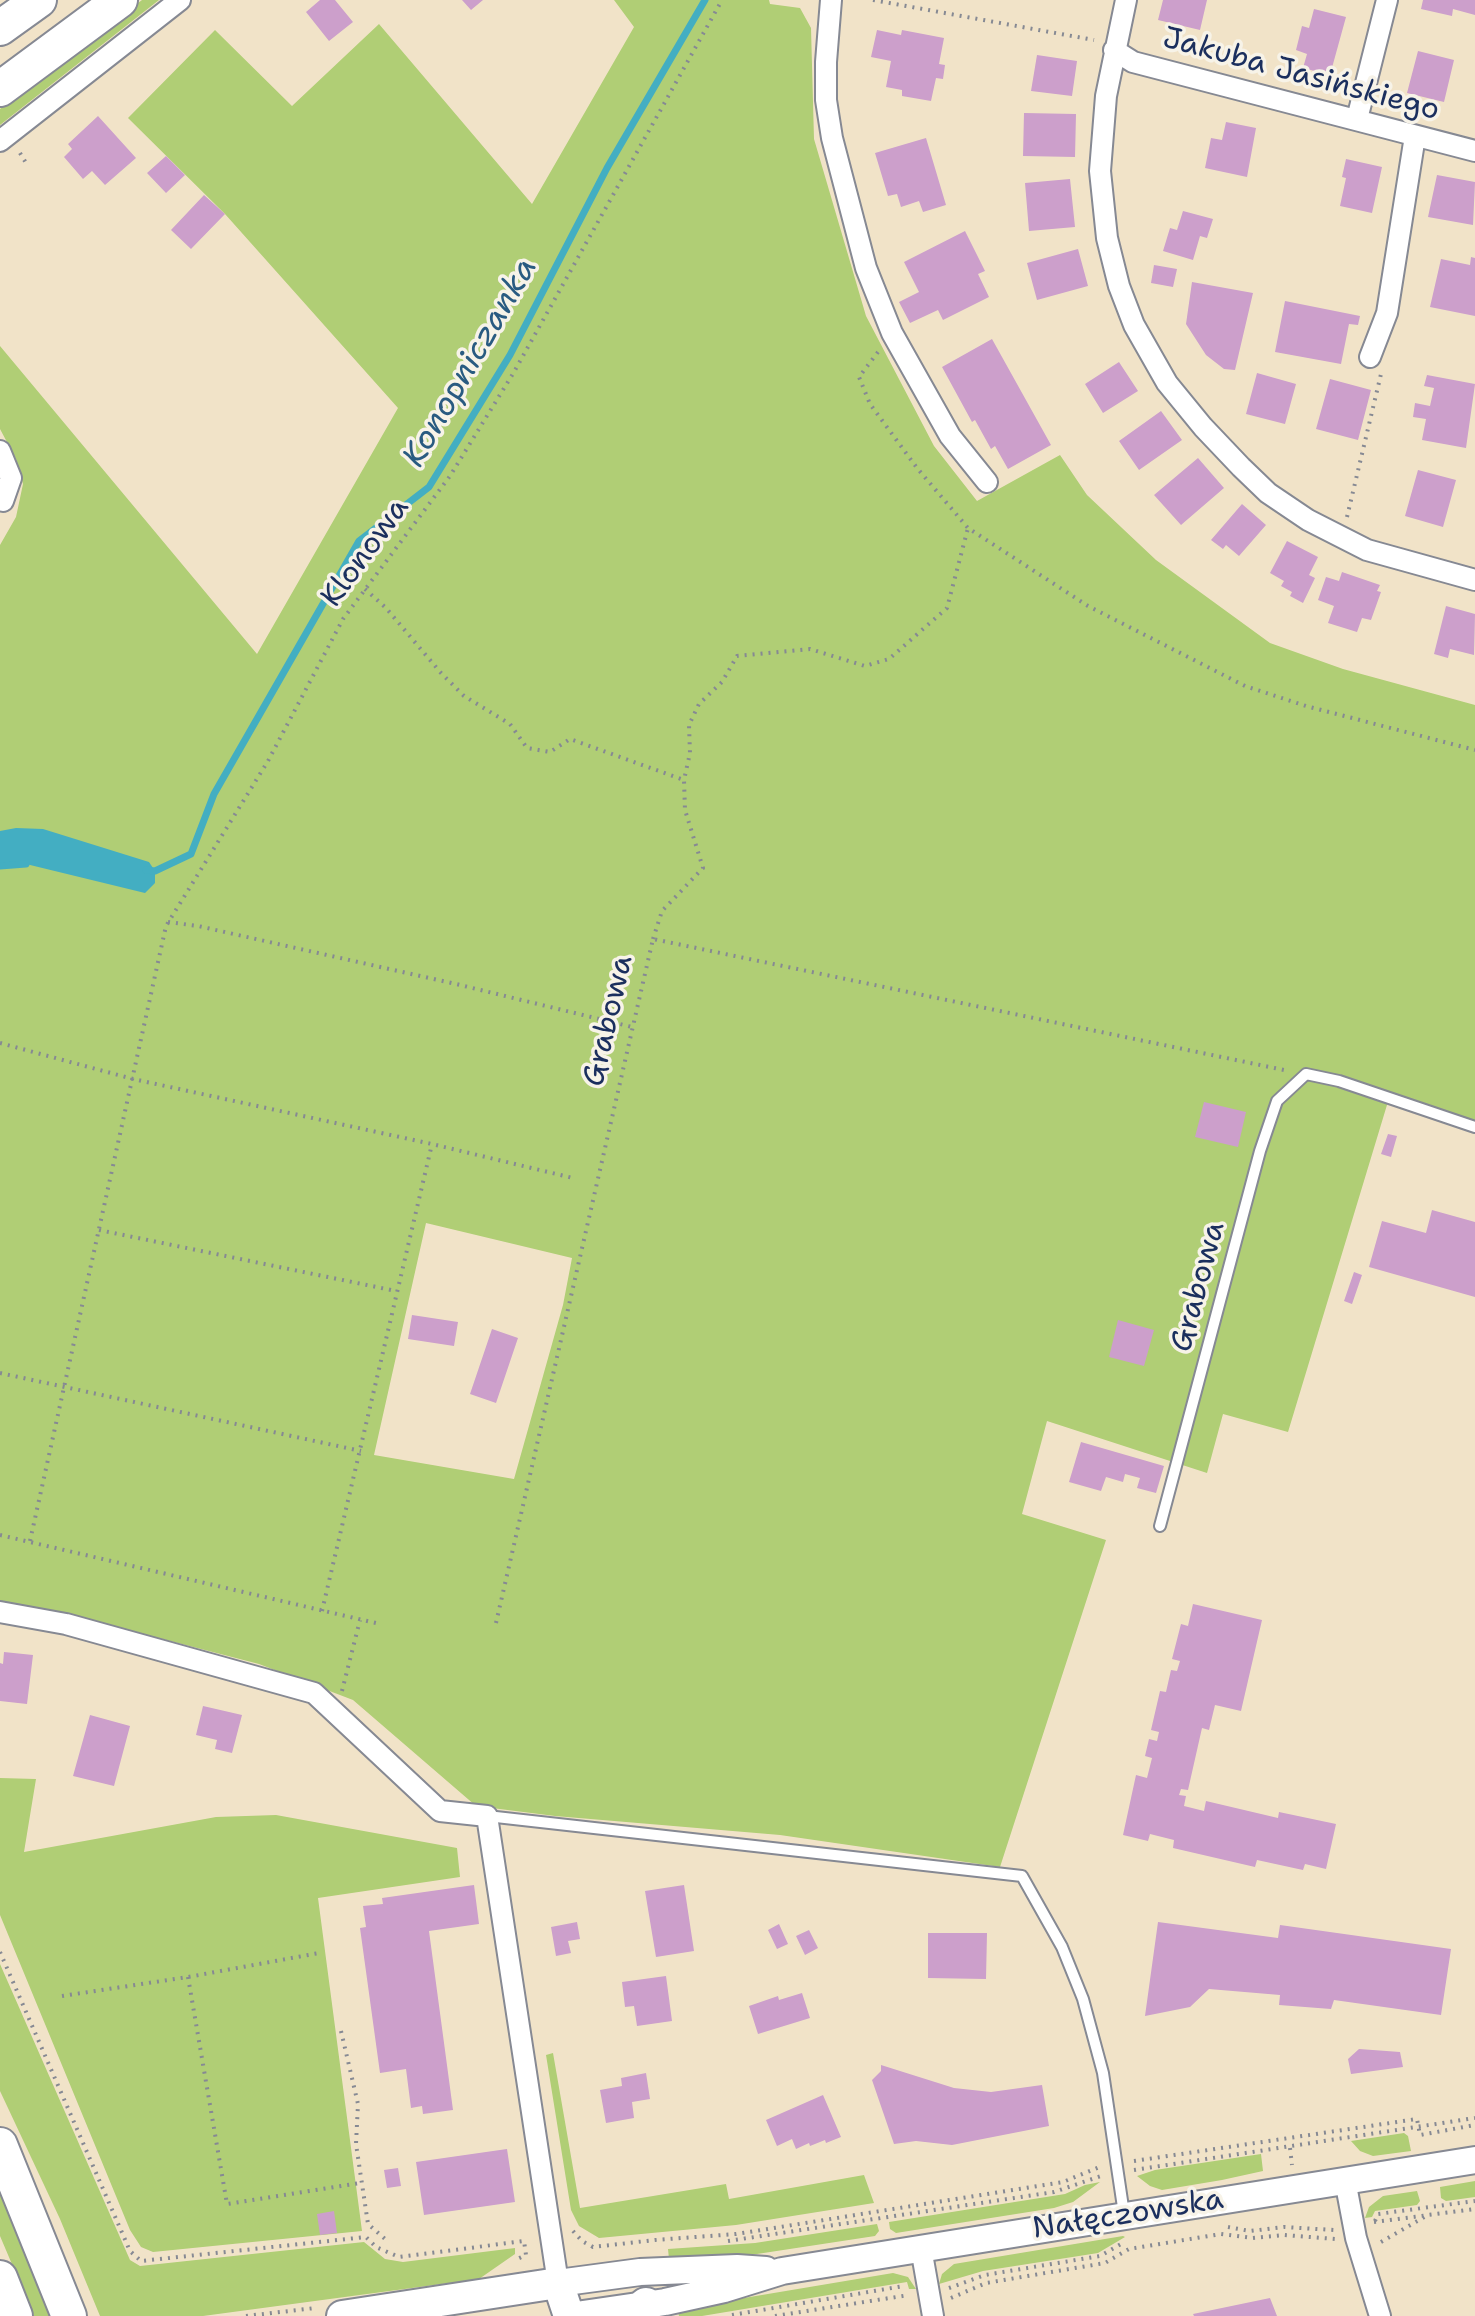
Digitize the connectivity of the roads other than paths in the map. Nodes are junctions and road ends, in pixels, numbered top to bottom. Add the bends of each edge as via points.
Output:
1 (39, 0) edge
2 (120, 0) edge
3 (180, 0) edge
4 (831, 0) edge
5 (1126, 0) edge
6 (1387, 0) edge
7 (0, 28) edge
8 (1114, 50) junction
9 (0, 89) edge
10 (1357, 119) junction
11 (1415, 136) junction
12 (0, 141) edge
13 (1475, 151) edge
14 (1370, 357) road end
15 (0, 451) edge
16 (987, 482) dead end
17 (1, 504) edge
18 (1475, 580) edge
19 (1475, 1127) edge
20 (1160, 1526) dead end
21 (0, 1612) edge
22 (487, 1816) junction
23 (0, 2145) edge
24 (1475, 2160) edge
25 (1345, 2180) junction
26 (1126, 2228) junction
27 (921, 2248) junction
28 (782, 2271) junction
29 (0, 2278) edge
30 (558, 2283) junction
31 (940, 2308) edge
32 (0, 2309) edge
33 (642, 2311) edge
34 (5, 2316) edge
35 (15, 2316) edge
36 (69, 2316) edge
37 (342, 2316) edge
38 (569, 2316) edge
39 (1380, 2316) edge

1 - 7 main road
2 - 9 main road
3 - 12 street
4 - 16 street via 826,100 866,268 892,333 950,436
5 - 8 street
6 - 10 street
8 - 10 street, Jakuba Jasińskiego via 1133,62
8 - 18 street via 1100,171 1107,238 1134,325 1167,383 1241,467 1308,520 1367,550
10 - 11 street, Jakuba Jasińskiego
11 - 13 street, Jakuba Jasińskiego
11 - 14 street via 1387,313
15 - 17 street via 11,478
19 - 20 lane, Grabowa via 1306,1074 1277,1101
21 - 22 street via 66,1624 314,1693 440,1811
22 - 26 lane via 1022,1876 1062,1947 1083,1999 1103,2073
22 - 30 street
23 - 36 main road
24 - 25 street, Nałęczowska
25 - 26 street, Nałęczowska
25 - 39 street
26 - 27 street, Nałęczowska
27 - 28 street, Nałęczowska
27 - 31 street
28 - 30 street, Nałęczowska via 640,2272
28 - 33 street, Nałęczowska
29 - 35 main road
30 - 37 main road, Nałęczowska
30 - 38 main road
32 - 34 main road
33 - 38 street, Nałęczowska

